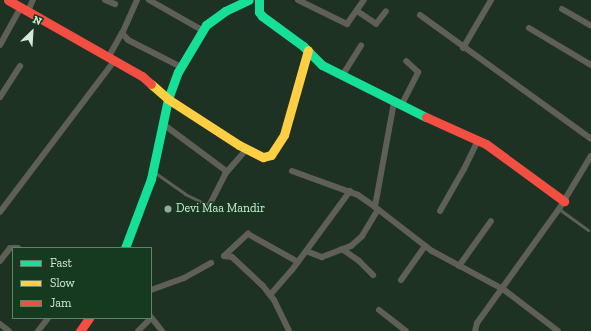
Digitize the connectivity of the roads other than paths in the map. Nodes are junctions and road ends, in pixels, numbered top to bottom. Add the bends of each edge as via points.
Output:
1 (10, 0) edge
2 (33, 0) edge
3 (105, 0) edge
4 (137, 0) edge
5 (149, 0) edge
6 (248, 0) edge
7 (259, 0) edge
8 (298, 0) edge
9 (364, 0) edge
10 (491, 0) edge
11 (114, 4) dead end
12 (25, 9) junction
13 (562, 10) dead end
14 (357, 11) junction
15 (386, 11) dead end
16 (420, 15) dead end
17 (591, 26) edge
18 (529, 28) dead end
19 (202, 30) junction
20 (122, 33) junction
21 (0, 45) edge
22 (361, 46) dead end
23 (463, 48) junction
24 (308, 50) junction
25 (111, 59) junction
26 (406, 61) dead end
27 (20, 66) dead end
28 (591, 66) edge
29 (181, 67) junction
30 (342, 76) junction
31 (0, 97) edge
32 (168, 99) junction
33 (398, 104) junction
34 (163, 124) junction
35 (478, 140) junction
36 (591, 140) edge
37 (246, 150) junction
38 (591, 156) edge
39 (153, 171) junction
40 (292, 171) dead end
41 (226, 172) junction
42 (350, 191) junction
43 (564, 201) junction
44 (210, 207) joint
45 (377, 208) junction
46 (559, 209) junction
47 (440, 210) dead end
48 (0, 212) edge
49 (491, 221) dead end
50 (588, 230) dead end
51 (425, 246) junction
52 (125, 247) edge
53 (12, 248) edge
54 (342, 249) junction
55 (306, 251) junction
56 (0, 261) edge
57 (298, 262) junction
58 (211, 263) dead end
59 (459, 266) junction
60 (373, 275) dead end
61 (401, 280) dead end
62 (503, 289) junction
63 (152, 290) edge
64 (270, 295) junction
65 (379, 310) dead end
66 (47, 319) edge
67 (88, 319) edge
68 (150, 319) edge
69 (152, 319) edge
70 (0, 324) edge
71 (10, 331) edge
72 (38, 331) edge
73 (80, 331) edge
74 (138, 331) edge
75 (162, 331) edge
76 (289, 331) edge
77 (406, 331) edge
78 (475, 331) edge
79 (558, 331) edge

1 - 12 street
2 - 12 street
3 - 11 street
4 - 20 street
5 - 19 street
6 - 19 street via 215,17
7 - 24 street via 259,12 262,16
8 - 14 street via 343,24 351,22
9 - 14 street
10 - 23 street
12 - 21 street
12 - 25 street
13 - 17 street
14 - 15 street via 376,24
16 - 23 street
18 - 28 street
19 - 29 street
20 - 25 street
20 - 29 street via 128,40
22 - 30 street
23 - 36 street
24 - 30 street via 322,65
24 - 37 street via 292,114 279,144 268,157
25 - 32 street via 150,82
25 - 48 street
26 - 33 street via 418,72
27 - 31 street
29 - 32 street
30 - 33 street
32 - 34 street
32 - 37 street
33 - 35 street
33 - 45 street
34 - 39 street
34 - 41 street
35 - 43 street via 512,161
35 - 47 street
37 - 41 street
38 - 43 street
39 - 44 lane via 185,194
39 - 52 street
40 - 42 street
41 - 44 street
42 - 45 street
42 - 55 street
43 - 46 street
45 - 51 street
45 - 54 street via 358,240
46 - 50 lane
46 - 62 street
49 - 59 street
51 - 59 street
51 - 61 street
53 - 56 street
54 - 55 street via 322,257
54 - 60 street
55 - 57 street
57 - 64 street
57 - 64 street via 248,234 224,256 236,261
58 - 63 street via 184,278
59 - 62 street
62 - 78 street via 477,323
62 - 79 street
64 - 76 street
65 - 77 street
66 - 72 street
67 - 73 street
68 - 74 street
69 - 75 street
70 - 71 street

